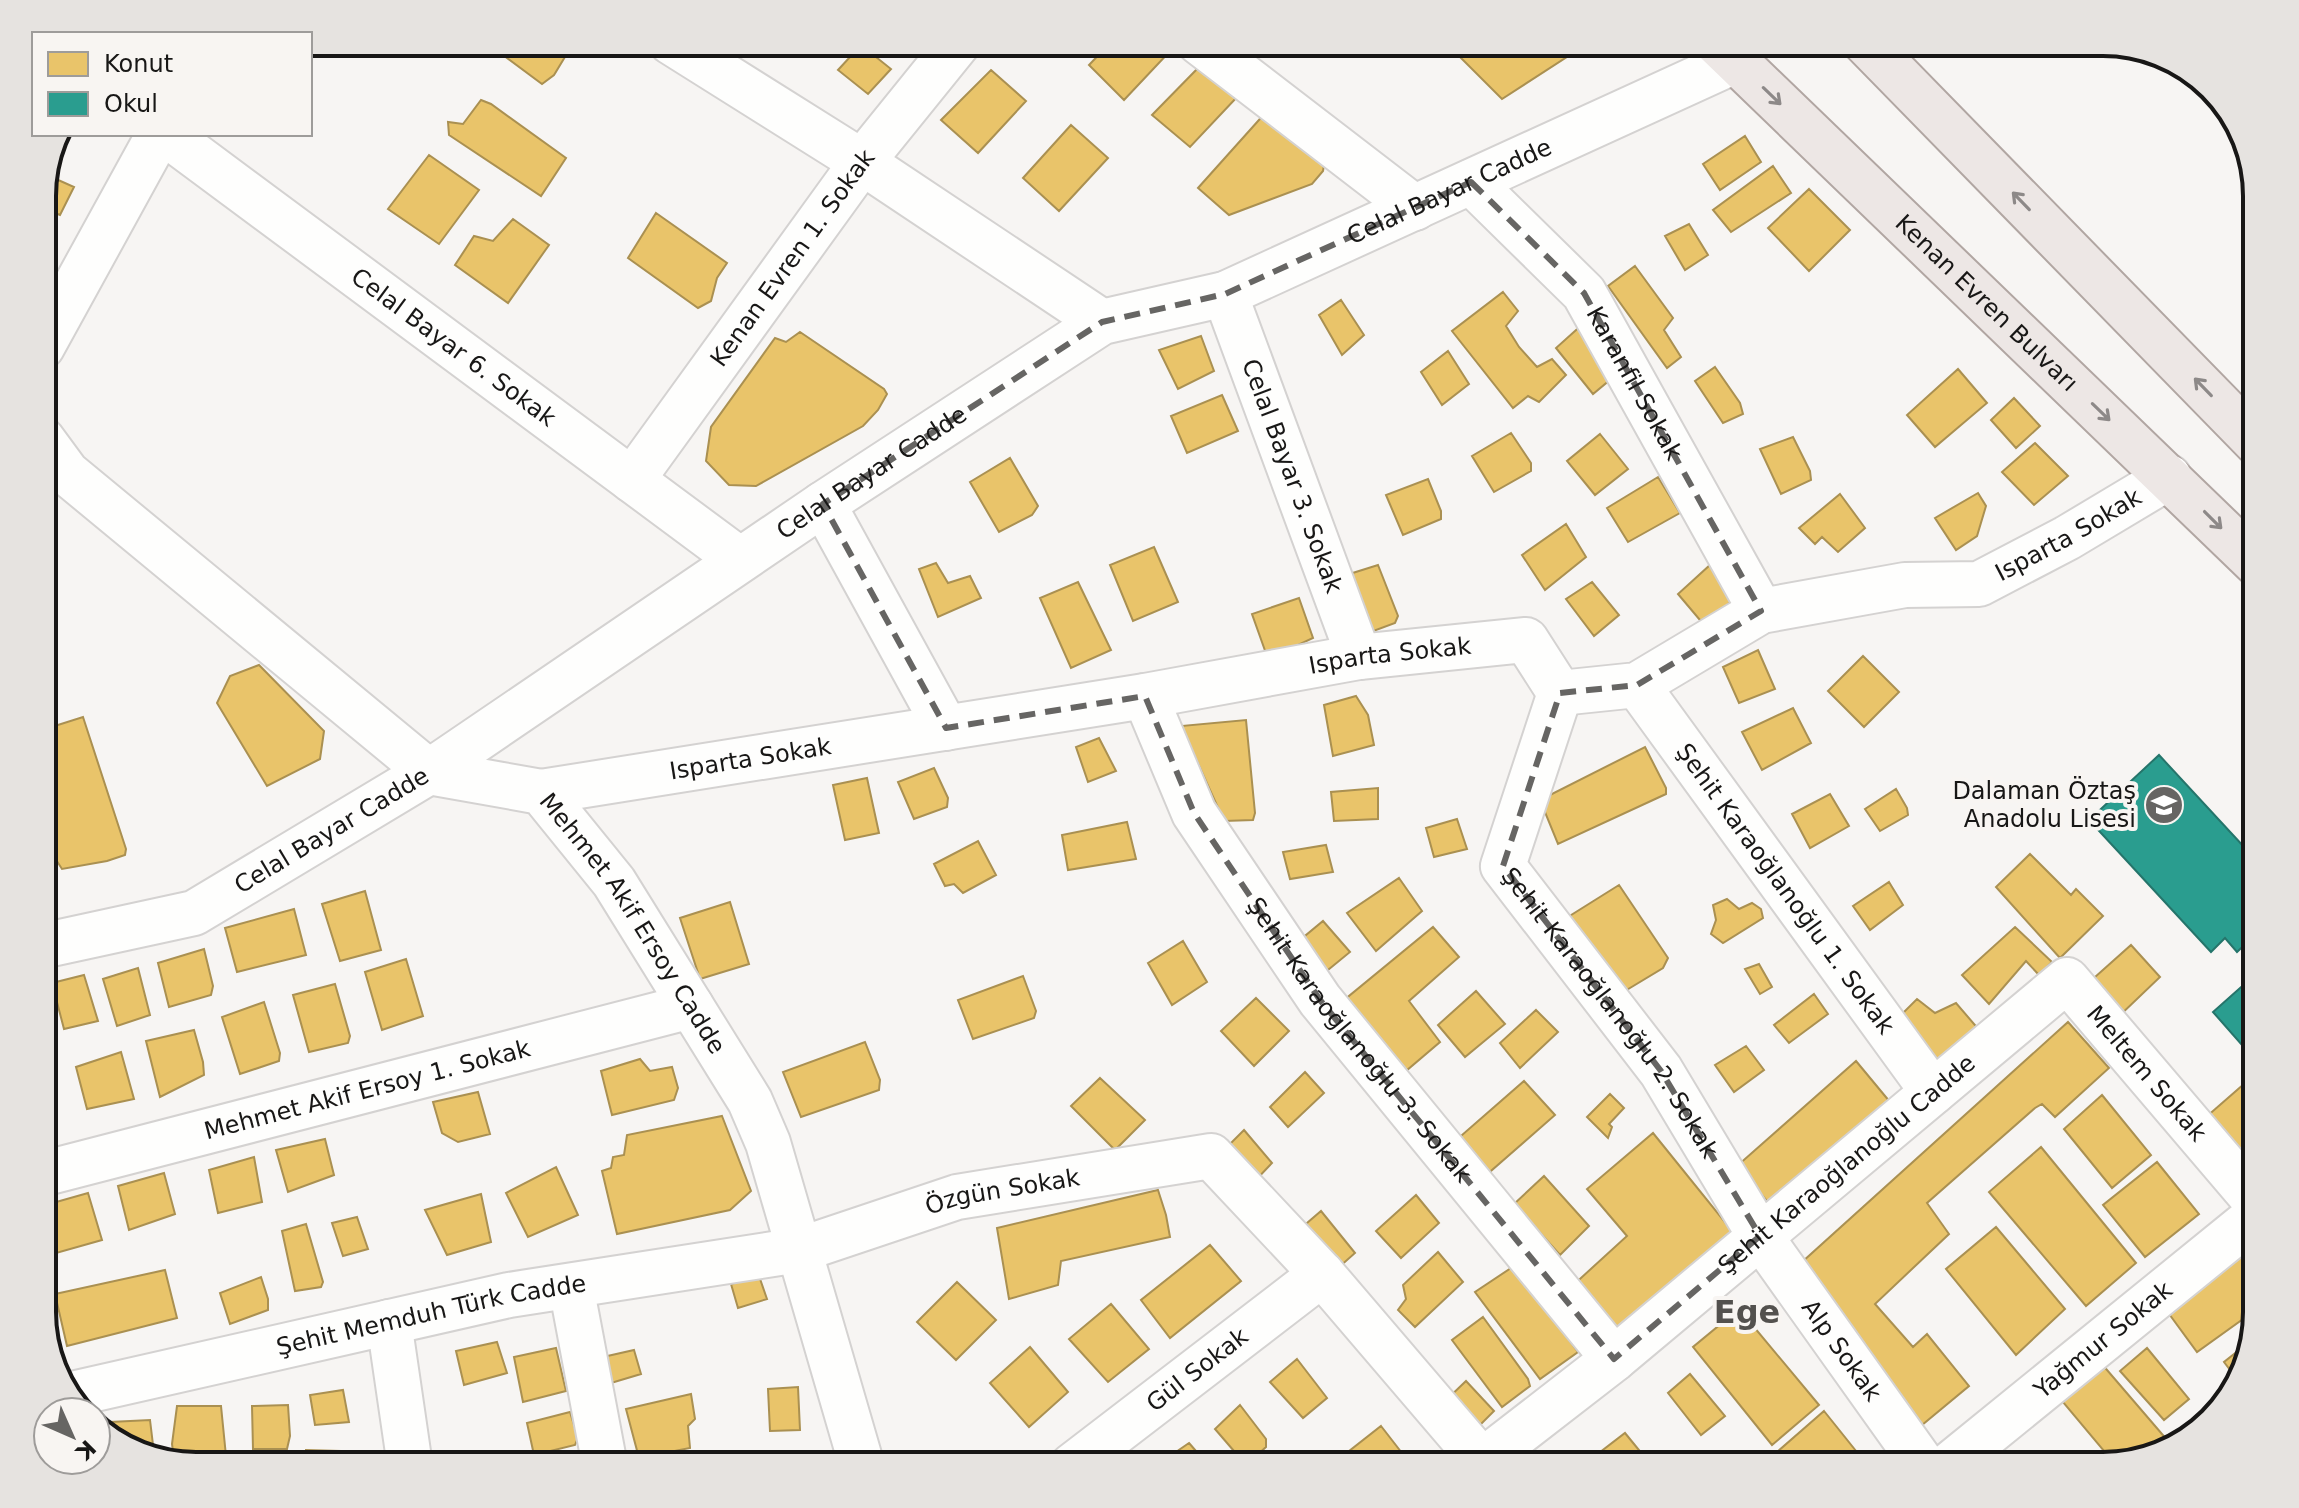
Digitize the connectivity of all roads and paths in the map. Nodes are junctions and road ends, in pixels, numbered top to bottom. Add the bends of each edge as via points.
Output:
1 (716, 56) edge
2 (948, 56) edge
3 (1217, 56) edge
4 (1716, 56) edge
5 (1731, 56) edge
6 (1879, 56) edge
7 (158, 136) edge
8 (169, 136) edge
9 (862, 162) junction
10 (1471, 182) junction
11 (1415, 208) junction
12 (1225, 294) junction
13 (56, 322) edge
14 (1102, 322) junction
15 (2243, 429) edge
16 (56, 469) edge
17 (2169, 477) junction
18 (632, 480) junction
19 (823, 504) junction
20 (2243, 550) edge
21 (740, 560) junction
22 (1761, 611) junction
23 (1359, 657) junction
24 (1637, 685) junction
25 (1560, 693) junction
26 (1145, 696) junction
27 (946, 728) junction
28 (429, 772) junction
29 (541, 792) junction
30 (56, 943) edge
31 (2067, 980) joint
32 (691, 1006) junction
33 (1933, 1092) junction
34 (56, 1170) edge
35 (2243, 1187) edge
36 (2243, 1226) edge
37 (1760, 1236) junction
38 (799, 1250) junction
39 (1322, 1274) junction
40 (571, 1286) junction
41 (389, 1322) junction
42 (1614, 1359) junction
43 (82, 1392) edge
44 (408, 1452) edge
45 (602, 1452) edge
46 (858, 1452) edge
47 (1090, 1452) edge
48 (1469, 1452) edge
49 (1494, 1452) edge
50 (1914, 1452) edge
51 (1965, 1452) edge

1 - 9 street
2 - 9 street, Kenan Evren 1. Sokak
3 - 11 street
4 - 10 street, Celal Bayar Cadde
5 -> 17 main road, Kenan Evren Bulvarı
15 -> 6 main road
7 - 13 street
8 - 18 street, Celal Bayar 6. Sokak
9 - 14 street
9 - 18 street, Kenan Evren 1. Sokak
10 - 11 street, Celal Bayar Cadde
10 - 22 street, Karanfil Sokak via 1584,293
11 - 12 street, Celal Bayar Cadde
12 - 14 street, Celal Bayar Cadde
12 - 23 street, Celal Bayar 3. Sokak
14 - 19 street, Celal Bayar Cadde
16 - 28 street, Mehmet Akif Ersoy Cadde
17 -> 20 main road, Kenan Evren Bulvarı
17 - 22 street, Isparta Sokak via 1979,584 1905,585
18 - 21 street, Celal Bayar 6. Sokak
19 - 21 street, Celal Bayar Cadde
19 - 27 street
21 - 28 street, Celal Bayar Cadde
22 - 24 street, Isparta Sokak
23 - 25 street, Isparta Sokak via 1526,640
23 - 26 street, Isparta Sokak
24 - 25 street, Isparta Sokak
24 - 33 street, Şehit Karaoğlanoğlu 1. Sokak
25 - 37 street, Şehit Karaoğlanoğlu 2. Sokak via 1503,866 1661,1071
26 - 27 street, Isparta Sokak
26 - 42 street, Şehit Karaoğlanoğlu 3. Sokak via 1194,813 1320,1000
27 - 29 street, Isparta Sokak
28 - 29 street, Mehmet Akif Ersoy Cadde
28 - 30 street, Celal Bayar Cadde via 194,913
29 - 32 street, Mehmet Akif Ersoy Cadde via 614,882
31 - 33 street, Şehit Karaoğlanoğlu Cadde
31 - 35 street, Meltem Sokak
32 - 34 street, Mehmet Akif Ersoy 1. Sokak
32 - 38 street, Mehmet Akif Ersoy Cadde via 750,1101
33 - 37 street, Şehit Karaoğlanoğlu Cadde
36 - 51 street, Yağmur Sokak
37 - 42 street, Şehit Karaoğlanoğlu Cadde
37 - 50 street, Alp Sokak
38 - 39 street, Özgün Sokak via 957,1197 1211,1156
38 - 40 street, Şehit Memduh Türk Cadde
38 - 46 street, Mehmet Akif Ersoy Cadde
39 - 47 street, Gül Sokak
39 - 48 street
40 - 41 street, Şehit Memduh Türk Cadde
40 - 45 street
41 - 43 street, Şehit Memduh Türk Cadde
41 - 44 street
42 - 49 street, Şehit Karaoğlanoğlu Cadde

